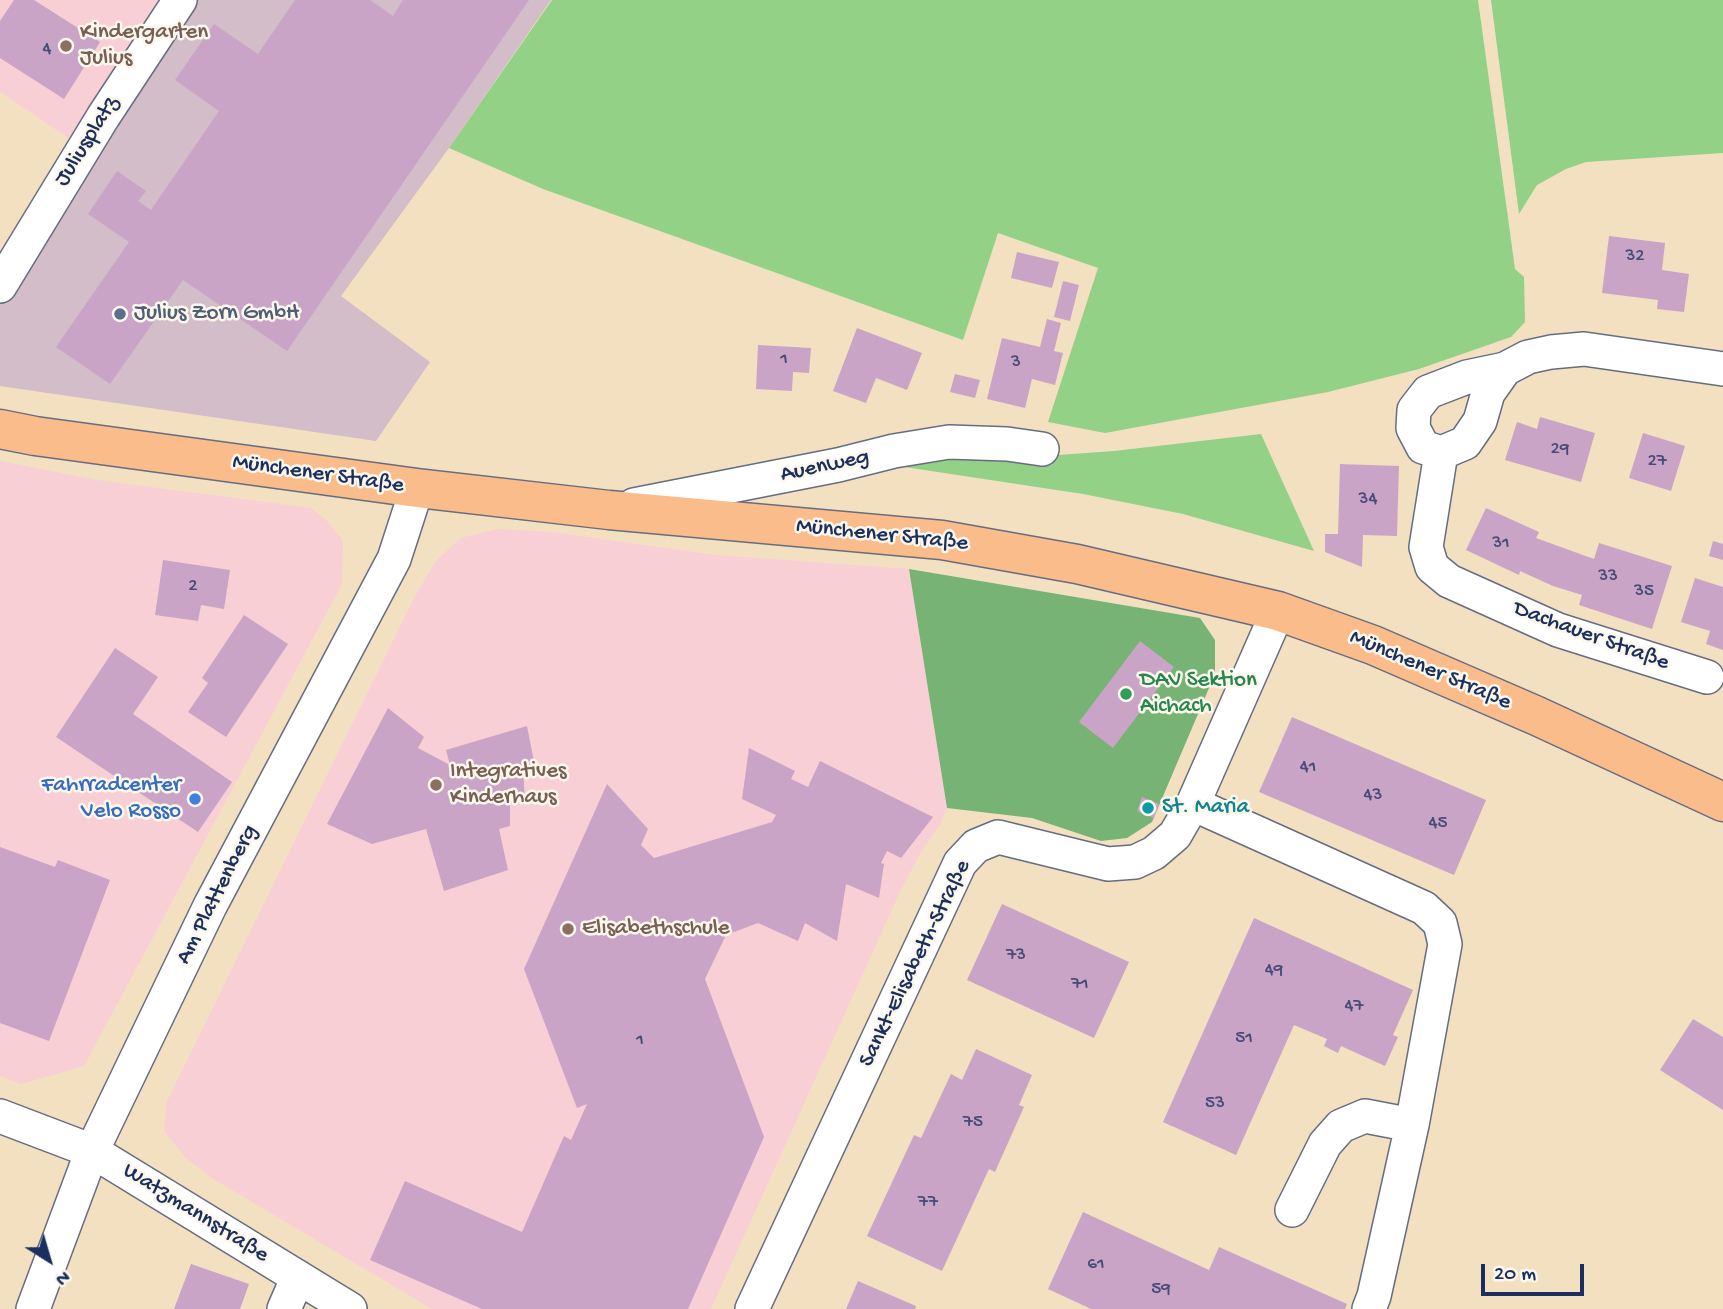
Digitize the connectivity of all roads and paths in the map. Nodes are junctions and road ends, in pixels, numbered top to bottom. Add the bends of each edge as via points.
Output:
1 (180, 0) edge
2 (0, 286) edge
3 (1505, 369) junction
4 (1723, 369) edge
5 (0, 429) edge
6 (1042, 449) dead end
7 (1441, 453) junction
8 (417, 488) junction
9 (609, 510) junction
10 (1279, 611) junction
11 (1707, 677) dead end
12 (1723, 802) edge
13 (1193, 804) junction
14 (0, 1116) edge
15 (1412, 1125) junction
16 (92, 1151) junction
17 (1292, 1210) dead end
18 (298, 1278) junction
19 (33, 1309) edge
20 (284, 1309) edge
21 (350, 1309) edge
22 (752, 1309) edge
23 (1369, 1309) edge

1 - 2 street, Juliusplatz
3 - 4 street via 1528,357 1584,349
3 - 7 street via 1488,393 1480,421 1465,443
3 - 7 street via 1428,392 1414,410 1413,428 1423,447
5 - 8 main road, Münchener Straße
6 - 9 street, Auenweg via 948,442
7 - 11 street, Dachauer Straße via 1426,547 1432,567 1449,581 1558,630
8 - 9 main road, Münchener Straße
8 - 16 street, Am Plattenberg via 394,559 210,906
9 - 10 main road, Münchener Straße via 943,540 1077,564
10 - 12 main road, Münchener Straße via 1373,645
10 - 13 street, Sankt-Elisabeth-Straße
13 - 15 street via 1424,908 1440,923 1445,944
13 - 22 street, Sankt-Elisabeth-Straße via 1175,835 1135,862 1108,864 998,838 976,846 960,863
14 - 16 street, Watzmannstraße
15 - 17 street via 1365,1116 1341,1126 1325,1144
15 - 23 street
16 - 18 street, Watzmannstraße
16 - 19 street, Am Plattenberg
18 - 20 street
18 - 21 street, Watzmannstraße

